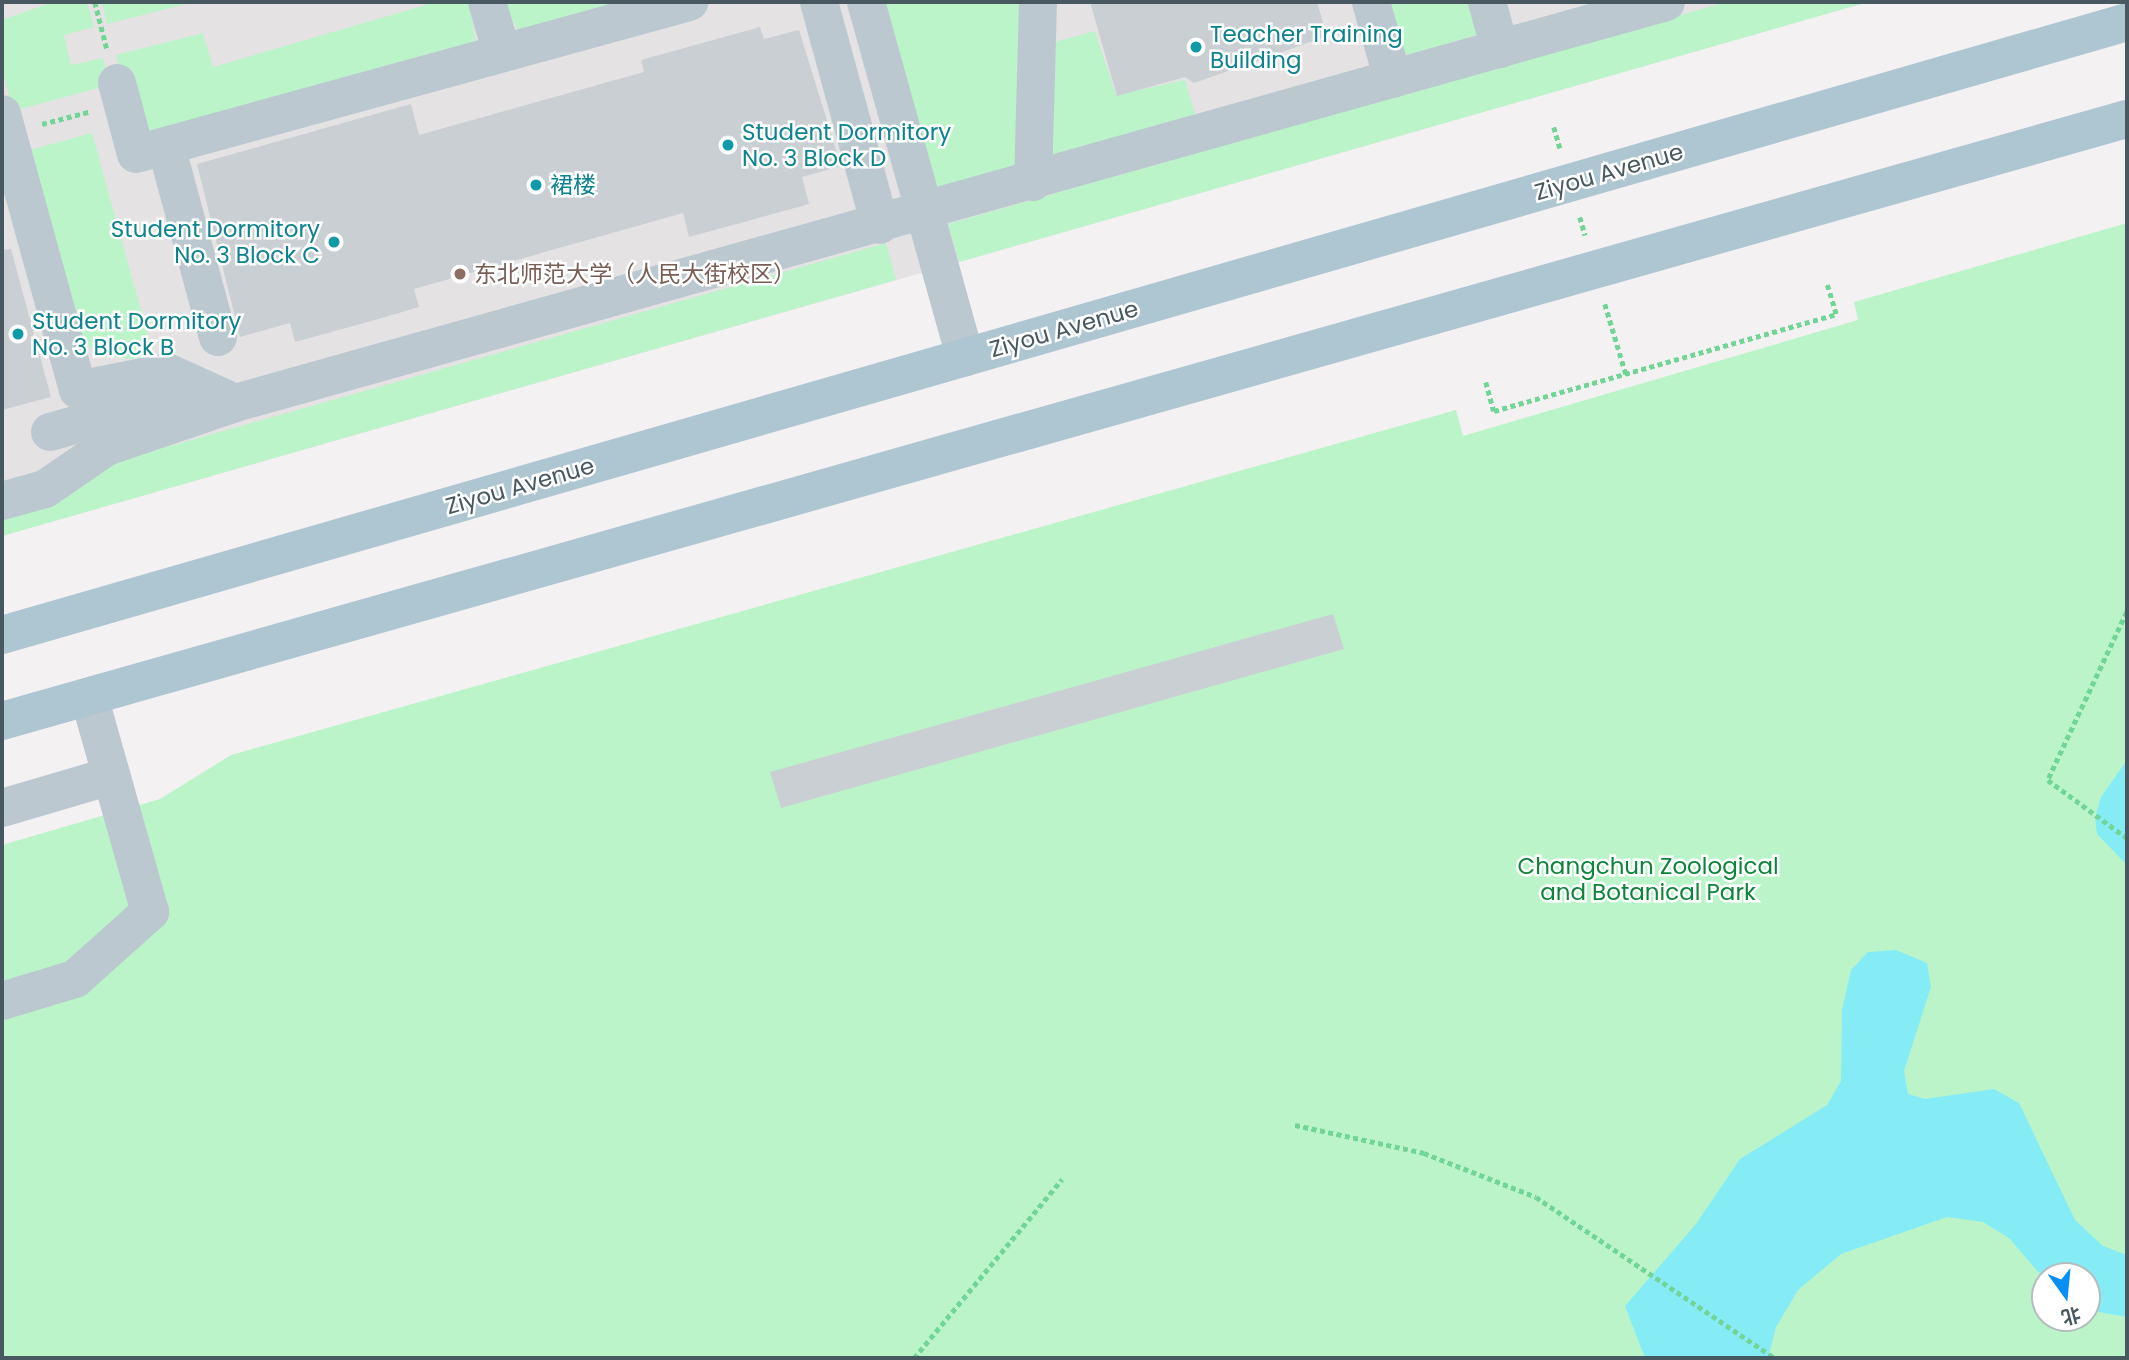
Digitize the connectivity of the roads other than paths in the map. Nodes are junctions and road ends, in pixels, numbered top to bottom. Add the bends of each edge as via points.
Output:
1 (487, 2) edge
2 (689, 2) edge
3 (819, 2) edge
4 (866, 2) edge
5 (1038, 2) edge
6 (1371, 2) edge
7 (1487, 2) edge
8 (1666, 2) edge
9 (2127, 22) edge
10 (1500, 49) junction
11 (502, 53) junction
12 (1393, 79) junction
13 (116, 80) road end
14 (2127, 119) edge
15 (4, 124) edge
16 (166, 146) junction
17 (1033, 182) junction
18 (13, 196) edge
19 (925, 213) junction
20 (880, 225) junction
21 (218, 337) dead end
22 (965, 357) junction
23 (235, 403) junction
24 (50, 432) dead end
25 (2, 501) edge
26 (2, 635) edge
27 (89, 696) junction
28 (2, 721) edge
29 (111, 776) junction
30 (2, 808) edge
31 (2, 1001) edge

1 - 11 street
2 - 11 street
3 - 20 street
4 - 19 street
5 - 17 street
6 - 12 street
7 - 10 street
8 - 10 street
9 - 22 main road, Ziyou Avenue
10 - 12 street
11 - 16 street
12 - 17 street
13 - 16 street via 136,154
14 - 27 main road
15 - 18 street
16 - 21 street
17 - 19 street
18 - 23 street via 78,390 147,371 167,372
19 - 20 street
19 - 22 street
20 - 23 street
22 - 26 main road, Ziyou Avenue
23 - 24 street via 171,398
23 - 25 street via 106,447 46,489
27 - 28 main road
27 - 29 street
29 - 30 street
29 - 31 street via 150,912 75,979

